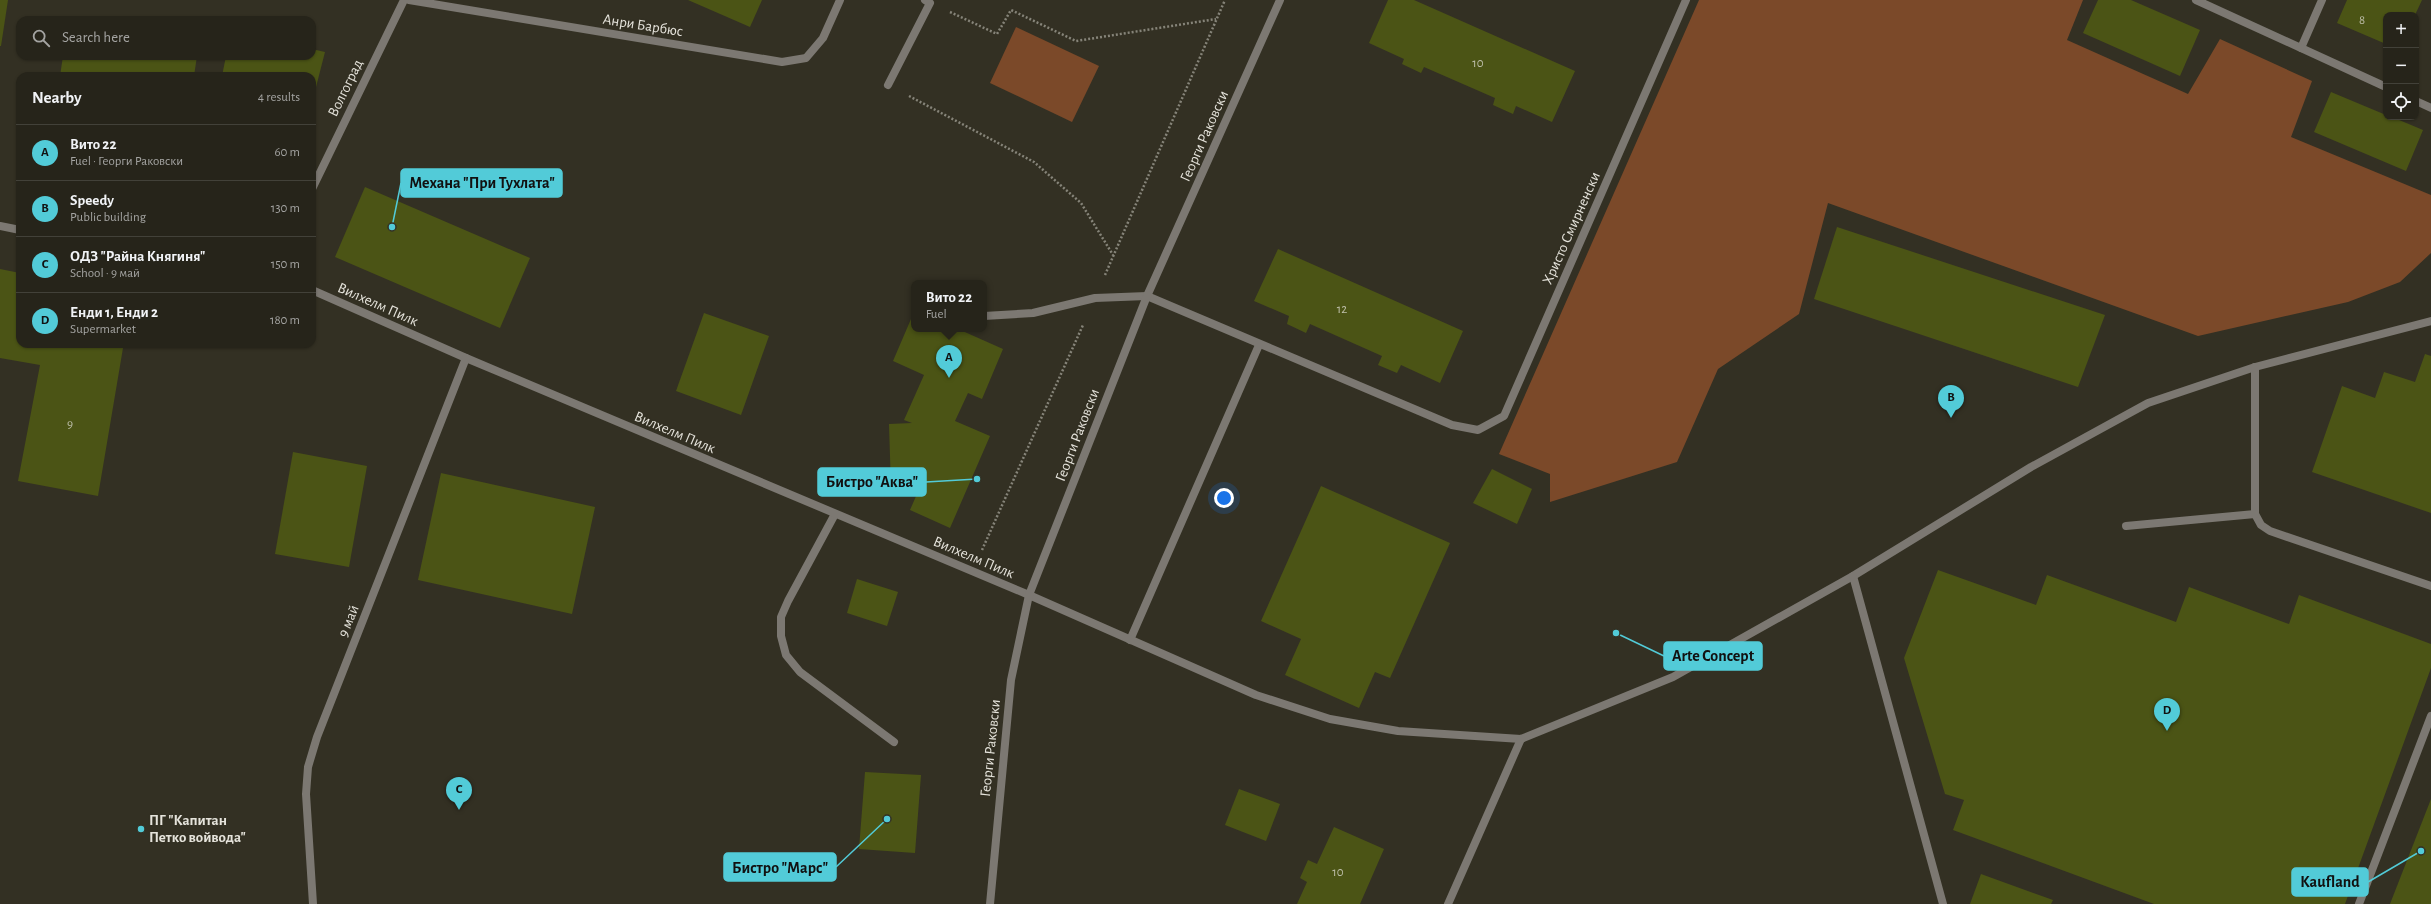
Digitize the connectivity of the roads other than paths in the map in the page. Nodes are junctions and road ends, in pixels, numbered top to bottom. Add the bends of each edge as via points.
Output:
1 (404, 0) edge
2 (409, 0) edge
3 (840, 0) edge
4 (1280, 0) edge
5 (1686, 0) edge
6 (2196, 0) edge
7 (2322, 0) edge
8 (927, 1) edge
9 (2301, 48) junction
10 (888, 86) road end
11 (2383, 86) edge
12 (2419, 102) edge
13 (2431, 108) edge
14 (316, 181) edge
15 (0, 226) edge
16 (16, 229) edge
17 (316, 292) edge
18 (1147, 296) junction
19 (987, 316) edge
20 (2431, 320) edge
21 (1259, 345) junction
22 (466, 358) junction
23 (2255, 367) junction
24 (835, 514) junction
25 (2255, 514) junction
26 (2126, 526) dead end
27 (1853, 576) junction
28 (2431, 586) edge
29 (1029, 595) junction
30 (1130, 640) junction
31 (2431, 716) edge
32 (1521, 739) junction
33 (894, 742) dead end
34 (313, 904) edge
35 (990, 904) edge
36 (1448, 904) edge
37 (1943, 904) edge
38 (2359, 904) edge

1 - 14 street, Волгоград
2 - 3 street, Анри Барбюс via 782,62 806,58 823,38
4 - 18 street, Георги Раковски
5 - 21 street, Христо Смирненски via 1504,416 1478,430 1452,426
6 - 9 street
7 - 9 street
8 - 10 street
9 - 11 street
12 - 13 street
15 - 16 street
17 - 22 street, Вилхелм Пилк
18 - 19 street via 1096,298 1033,313
18 - 21 street, Христо Смирненски
18 - 29 street, Георги Раковски
20 - 23 street
21 - 30 street
22 - 24 street, Вилхелм Пилк
22 - 34 street, 9 май via 317,737 308,767 306,794
23 - 25 street
23 - 27 street via 2148,403 2031,467
24 - 29 street, Вилхелм Пилк
24 - 33 street via 788,601 781,617 781,636 786,655 800,672
25 - 26 street
25 - 28 street via 2261,526 2270,531
27 - 32 street via 1673,677
27 - 37 street
29 - 30 street, Вилхелм Пилк
29 - 35 street, Георги Раковски via 1011,680
30 - 32 street, Вилхелм Пилк via 1256,694 1330,719 1398,731
31 - 38 street
32 - 36 street

